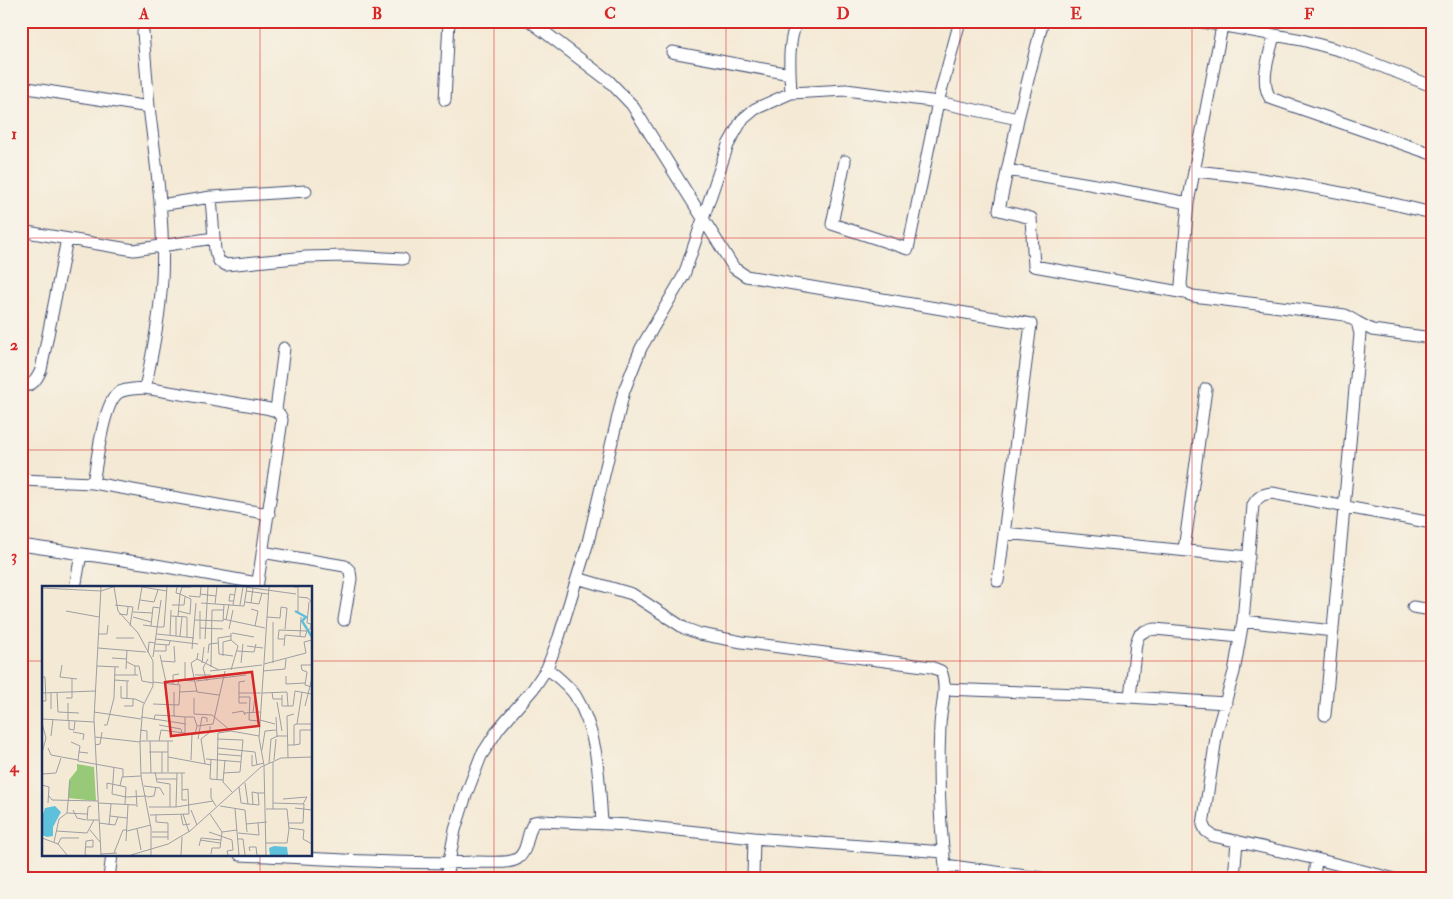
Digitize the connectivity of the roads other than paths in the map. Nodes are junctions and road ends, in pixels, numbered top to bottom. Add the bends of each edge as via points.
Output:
1 (449, 21) edge
2 (530, 21) edge
3 (797, 21) edge
4 (960, 21) edge
5 (1043, 21) edge
6 (1197, 21) edge
7 (1222, 26) junction
8 (143, 32) dead end
9 (1274, 35) junction
10 (672, 52) dead end
11 (790, 74) junction
12 (1432, 86) edge
13 (21, 87) edge
14 (791, 93) junction
15 (445, 100) dead end
16 (938, 102) junction
17 (149, 107) junction
18 (1018, 119) junction
19 (1432, 154) edge
20 (845, 161) dead end
21 (1007, 170) junction
22 (1194, 171) junction
23 (306, 190) dead end
24 (210, 197) junction
25 (1188, 203) junction
26 (160, 205) junction
27 (1432, 213) edge
28 (703, 216) junction
29 (21, 231) edge
30 (214, 238) junction
31 (67, 239) junction
32 (161, 246) junction
33 (403, 259) dead end
34 (1185, 292) junction
35 (1357, 322) junction
36 (1432, 338) edge
37 (284, 348) dead end
38 (21, 387) edge
39 (145, 388) junction
40 (1206, 389) dead end
41 (276, 410) junction
42 (21, 480) edge
43 (93, 483) junction
44 (1344, 506) junction
45 (269, 514) junction
46 (1432, 523) edge
47 (1004, 533) junction
48 (21, 546) edge
49 (1184, 550) junction
50 (262, 552) junction
51 (81, 554) junction
52 (1250, 557) junction
53 (577, 578) junction
54 (998, 581) dead end
55 (257, 585) edge
56 (75, 586) edge
57 (1413, 607) dead end
58 (1432, 610) edge
59 (344, 620) dead end
60 (1243, 621) junction
61 (1333, 631) junction
62 (1240, 637) junction
63 (547, 668) junction
64 (944, 690) junction
65 (1130, 697) junction
66 (1226, 703) junction
67 (1325, 715) dead end
68 (602, 823) junction
69 (754, 838) junction
70 (1237, 840) junction
71 (944, 852) junction
72 (112, 856) edge
73 (266, 856) edge
74 (1316, 859) junction
75 (448, 863) junction
76 (946, 865) junction
77 (109, 878) edge
78 (446, 878) edge
79 (753, 878) edge
80 (945, 878) edge
81 (1041, 878) edge
82 (1234, 878) edge
83 (1314, 878) edge
84 (1391, 878) edge

1 - 15 street
2 - 28 street via 609,81 632,105
3 - 11 street via 790,51
4 - 16 street
5 - 18 street
6 - 7 street
7 - 9 street
7 - 22 street
8 - 17 street
9 - 12 street via 1342,51
9 - 19 street via 1265,80 1270,98
10 - 11 street
11 - 14 street
13 - 17 street
14 - 16 street via 846,90
14 - 28 street via 755,109 742,120 728,145
16 - 18 street
16 - 20 street via 908,249 832,224
17 - 26 street
18 - 21 street
21 - 25 street
21 - 34 street via 999,210 1031,218 1034,266
22 - 25 street
22 - 27 street via 1247,176
23 - 24 street
24 - 26 street
24 - 30 street
25 - 34 street via 1181,284
26 - 32 street
28 - 47 street via 734,268 746,276 1031,324
28 - 53 street via 684,275 641,348 624,391
29 - 31 street
30 - 32 street
30 - 33 street via 218,261 226,265 306,257
31 - 32 street via 134,250
31 - 38 street via 41,370 32,385
32 - 39 street via 160,308
34 - 35 street via 1193,296 1345,315
35 - 36 street via 1372,330
35 - 44 street via 1360,334
37 - 41 street
39 - 41 street
39 - 43 street via 120,392 109,405
40 - 49 street
41 - 45 street via 282,420
42 - 43 street
43 - 45 street
44 - 46 street
44 - 52 street via 1272,492 1264,494 1253,505
44 - 61 street
45 - 50 street
47 - 49 street
47 - 54 street
48 - 51 street
49 - 52 street
50 - 55 street
50 - 59 street via 345,566 352,579
51 - 55 street
51 - 56 street
52 - 60 street
53 - 63 street
53 - 64 street via 632,594 684,628 700,634 931,667 941,671
57 - 58 street
60 - 61 street
60 - 62 street
61 - 67 street
62 - 65 street via 1156,629 1145,631 1136,643
62 - 66 street
63 - 68 street via 574,694 587,720 596,754
63 - 75 street via 481,756 466,794
64 - 65 street
64 - 71 street via 940,774
65 - 66 street
66 - 70 street via 1217,731 1203,825 1213,836
68 - 69 street
68 - 75 street via 534,822 522,854 515,860
69 - 71 street
69 - 79 street
70 - 74 street
70 - 82 street
71 - 76 street
72 - 77 street
73 - 75 street
74 - 83 street
74 - 84 street
75 - 78 street
76 - 80 street
76 - 81 street

